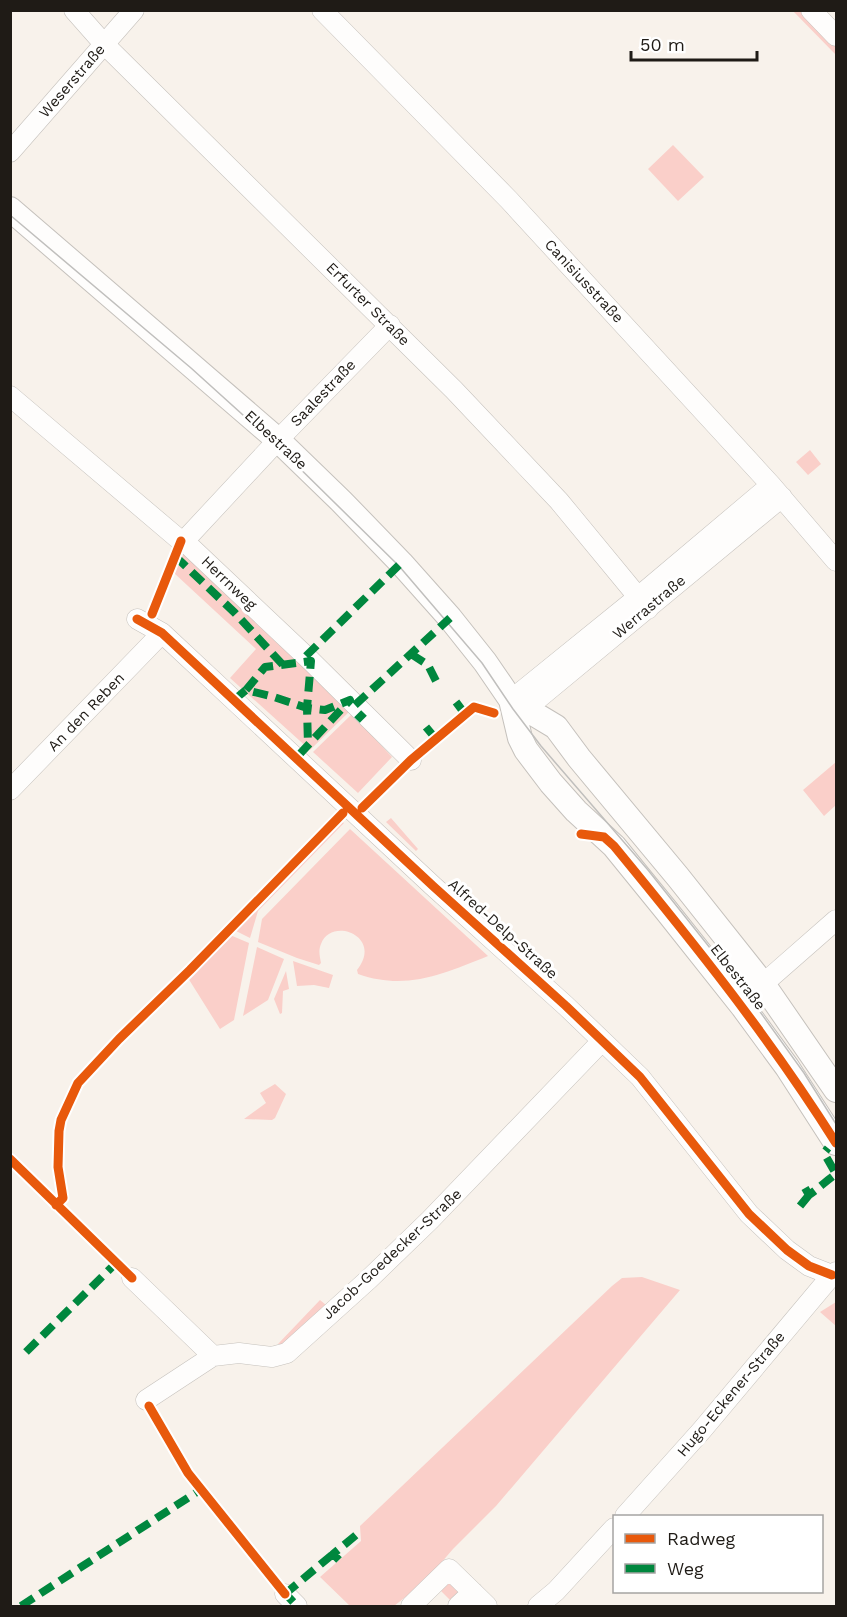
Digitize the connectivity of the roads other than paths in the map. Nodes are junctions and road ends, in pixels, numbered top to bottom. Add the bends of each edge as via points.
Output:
1 (74, 10) edge
2 (134, 10) edge
3 (322, 10) edge
4 (811, 10) edge
5 (837, 36) edge
6 (104, 44) junction
7 (10, 152) edge
8 (10, 209) edge
9 (390, 325) junction
10 (10, 396) edge
11 (278, 440) junction
12 (776, 491) junction
13 (184, 541) junction
14 (837, 561) edge
15 (643, 603) junction
16 (137, 619) dead end
17 (162, 633) junction
18 (518, 708) junction
19 (411, 760) dead end
20 (10, 790) edge
21 (837, 920) edge
22 (763, 984) junction
23 (602, 1041) junction
24 (837, 1090) edge
25 (837, 1143) edge
26 (834, 1273) edge
27 (132, 1278) dead end
28 (213, 1356) junction
29 (146, 1400) dead end
30 (626, 1515) edge
31 (613, 1530) edge
32 (473, 1592) junction
33 (411, 1606) edge
34 (458, 1606) edge
35 (487, 1606) edge
36 (538, 1606) edge

1 - 6 street, Erfurter Straße
2 - 6 street, Weserstraße
3 - 12 street, Canisiusstraße via 509,200
4 - 5 street
6 - 7 street, Weserstraße
6 - 9 street, Erfurter Straße
8 - 11 main road, Elbestraße
9 - 11 street, Saalestraße
9 - 15 street, Erfurter Straße via 559,501
10 - 13 street, Herrnweg
11 - 13 street, Saalestraße
11 - 18 main road, Elbestraße via 401,563 450,618
12 - 14 street, Canisiusstraße
12 - 15 street, Werrastraße
13 - 19 street, Herrnweg
15 - 18 street, Werrastraße
16 - 17 street, Alfred-Delp-Straße
17 - 20 street, An den Reben
17 - 23 street, Alfred-Delp-Straße
18 - 22 main road, Elbestraße via 556,727
18 - 25 main road, Elbestraße via 520,738 526,750 576,811 614,846 718,975 787,1067
21 - 22 street
22 - 24 main road, Elbestraße
23 - 26 street, Alfred-Delp-Straße via 640,1077 749,1214 809,1266
23 - 28 street, Jacob-Goedecker-Straße via 430,1220 287,1353 272,1357 239,1353
26 - 30 street, Hugo-Eckener-Straße
27 - 28 street
28 - 29 street, Jacob-Goedecker-Straße
31 - 36 street
32 - 33 street via 449,1569
32 - 34 street
32 - 35 street

